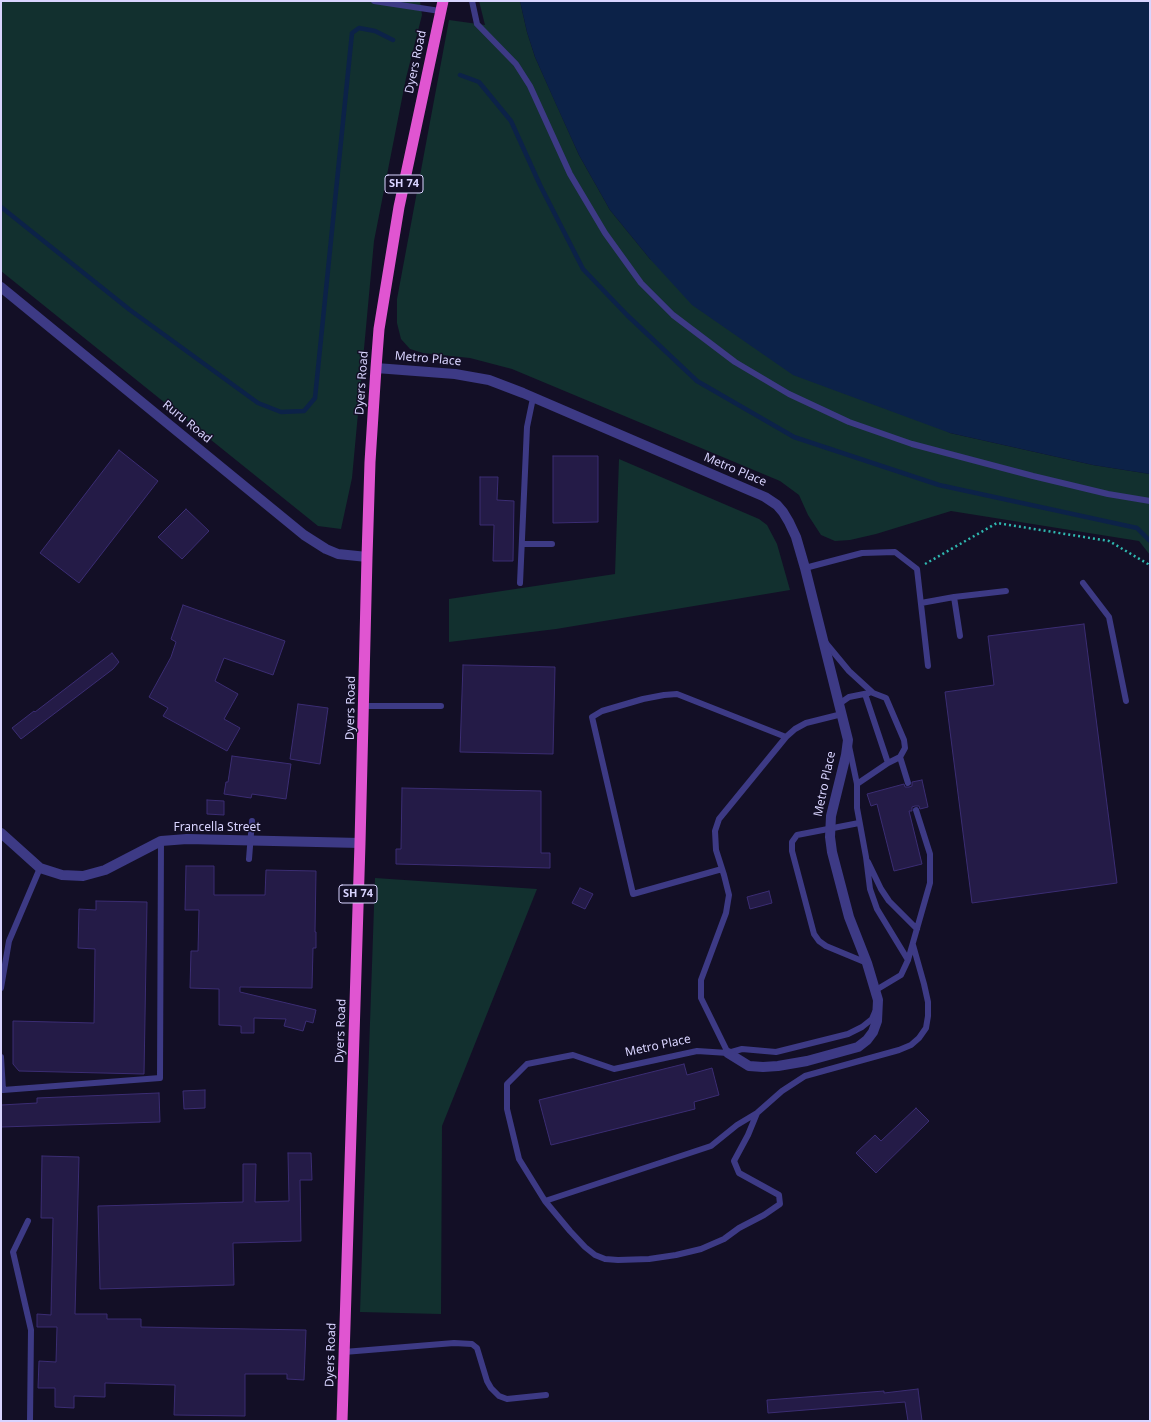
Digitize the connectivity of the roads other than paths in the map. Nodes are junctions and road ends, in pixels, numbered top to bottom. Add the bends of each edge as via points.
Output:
1 (374, 1) edge
2 (399, 1) edge
3 (472, 1) edge
4 (383, 3) junction
5 (441, 6) edge
6 (1, 286) edge
7 (376, 368) junction
8 (534, 398) junction
9 (1150, 502) edge
10 (522, 544) junction
11 (552, 544) dead end
12 (367, 557) junction
13 (805, 568) junction
14 (520, 583) dead end
15 (1083, 583) dead end
16 (1006, 592) dead end
17 (954, 597) junction
18 (921, 603) junction
19 (960, 636) dead end
20 (822, 638) junction
21 (928, 666) dead end
22 (873, 693) junction
23 (865, 694) junction
24 (1126, 701) dead end
25 (364, 706) junction
26 (440, 706) dead end
27 (840, 709) junction
28 (786, 737) junction
29 (848, 740) junction
30 (900, 757) junction
31 (888, 763) junction
32 (908, 783) dead end
33 (857, 784) junction
34 (916, 810) dead end
35 (252, 821) dead end
36 (859, 823) junction
37 (829, 828) junction
38 (1, 833) edge
39 (251, 840) junction
40 (161, 841) junction
41 (360, 843) junction
42 (866, 857) junction
43 (249, 859) dead end
44 (40, 868) junction
45 (722, 869) junction
46 (917, 929) junction
47 (913, 944) junction
48 (908, 960) junction
49 (867, 963) junction
50 (1, 988) edge
51 (876, 990) junction
52 (878, 1000) junction
53 (728, 1053) junction
54 (1, 1057) edge
55 (757, 1113) junction
56 (545, 1201) junction
57 (28, 1221) dead end
58 (344, 1352) junction
59 (546, 1395) dead end
60 (30, 1421) edge
61 (342, 1421) edge

1 - 4 lane
2 - 4 lane
3 - 9 lane via 476,24 516,64 530,86 570,174 605,233 641,283 673,314 735,362 789,394 849,422 912,444 1033,476
4 - 5 lane
5 - 7 highway, Dyers Road / SH 74 via 399,207 379,329
6 - 12 street, Ruru Road via 304,535 338,554
7 - 8 street, Metro Place via 469,376 489,380
7 - 12 highway, Dyers Road / SH 74
8 - 10 lane via 527,427
8 - 13 street, Metro Place via 765,497 777,505 790,522
10 - 11 lane
10 - 14 lane
12 - 25 highway, Dyers Road / SH 74
13 - 18 lane via 862,553 895,552 917,569
13 - 20 street, Metro Place
15 - 24 lane via 1109,617
16 - 17 lane
17 - 18 lane
17 - 19 lane
18 - 21 lane
20 - 22 lane via 849,671
20 - 27 street, Metro Place
22 - 23 lane
22 - 30 lane via 886,698 904,740 905,748
23 - 27 lane via 849,698
23 - 31 lane
25 - 26 lane
25 - 41 highway, Dyers Road / SH 74
27 - 28 lane via 806,723
27 - 29 street, Metro Place
28 - 45 lane via 720,819 715,832 716,850
28 - 45 lane via 677,694 643,699 602,711 592,717 633,894
29 - 33 lane
29 - 37 street, Metro Place
30 - 31 lane
30 - 32 lane
31 - 33 lane
33 - 36 lane
34 - 46 lane via 930,854 930,882
35 - 39 lane
36 - 37 lane
36 - 42 lane
37 - 49 street, Metro Place via 832,852 849,917
37 - 49 lane via 797,835 792,842 792,851 814,934 826,946
38 - 44 street, Francella Street
39 - 40 street, Francella Street
39 - 41 street, Francella Street
39 - 43 lane
40 - 44 street, Francella Street via 105,870 83,876 62,876
40 - 54 lane via 160,1078 3,1090
41 - 58 highway, Dyers Road / SH 74
42 - 46 lane via 889,901
42 - 48 lane via 872,898
44 - 50 lane via 9,941
45 - 53 lane via 729,895 726,913 701,980 702,998
46 - 47 lane
47 - 48 lane
47 - 55 lane via 928,1002 926,1028 919,1038 899,1050 805,1076 782,1091
48 - 51 lane via 901,975
49 - 51 street, Metro Place
51 - 52 street, Metro Place
52 - 53 lane via 872,1018 848,1034 776,1052 742,1049
52 - 53 street, Metro Place via 877,1021 873,1032 858,1047 807,1061 763,1068 749,1066
53 - 56 lane, Metro Place via 697,1051 614,1069 573,1055 527,1064 507,1084 507,1109 519,1159
55 - 56 lane via 711,1146
55 - 56 lane, Metro Place via 734,1161 739,1173 779,1195 780,1204 713,1245 649,1259 605,1259 585,1247
57 - 60 lane via 13,1252 31,1330
58 - 59 lane via 454,1343 472,1344 477,1348 487,1381 499,1396 507,1398
58 - 61 highway, Dyers Road / SH 74

